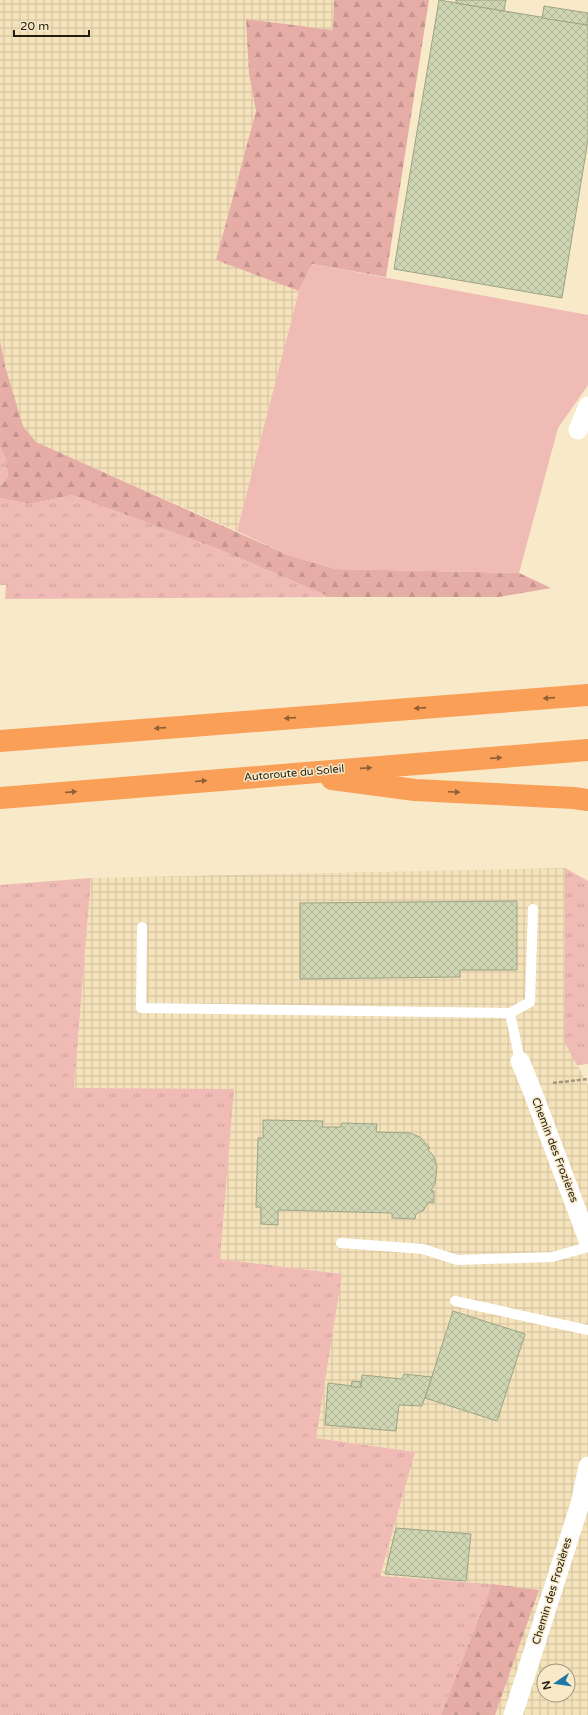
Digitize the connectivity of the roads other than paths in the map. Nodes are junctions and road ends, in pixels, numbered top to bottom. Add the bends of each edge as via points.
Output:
1 (588, 406) edge
2 (578, 430) dead end
3 (588, 695) edge
4 (0, 741) edge
5 (588, 750) edge
6 (286, 774) junction
7 (0, 798) edge
8 (588, 800) edge
9 (533, 909) dead end
10 (142, 927) dead end
11 (510, 1013) junction
12 (520, 1061) joint
13 (588, 1240) edge
14 (341, 1243) dead end
15 (588, 1247) edge
16 (456, 1301) dead end
17 (588, 1330) edge
18 (588, 1466) edge
19 (583, 1509) edge
20 (513, 1715) edge

1 - 2 street
3 -> 4 highway
6 -> 5 highway, Autoroute du Soleil
7 -> 6 highway, Autoroute du Soleil
6 -> 8 highway via 415,790
9 - 11 lane via 530,1002
10 - 11 lane via 141,1008
11 - 12 lane
12 - 13 street, Chemin des Frozières
14 - 15 lane via 422,1249 457,1260 552,1257
16 - 17 lane
18 - 19 street, Chemin des Frozières
19 - 20 street, Chemin des Frozières

